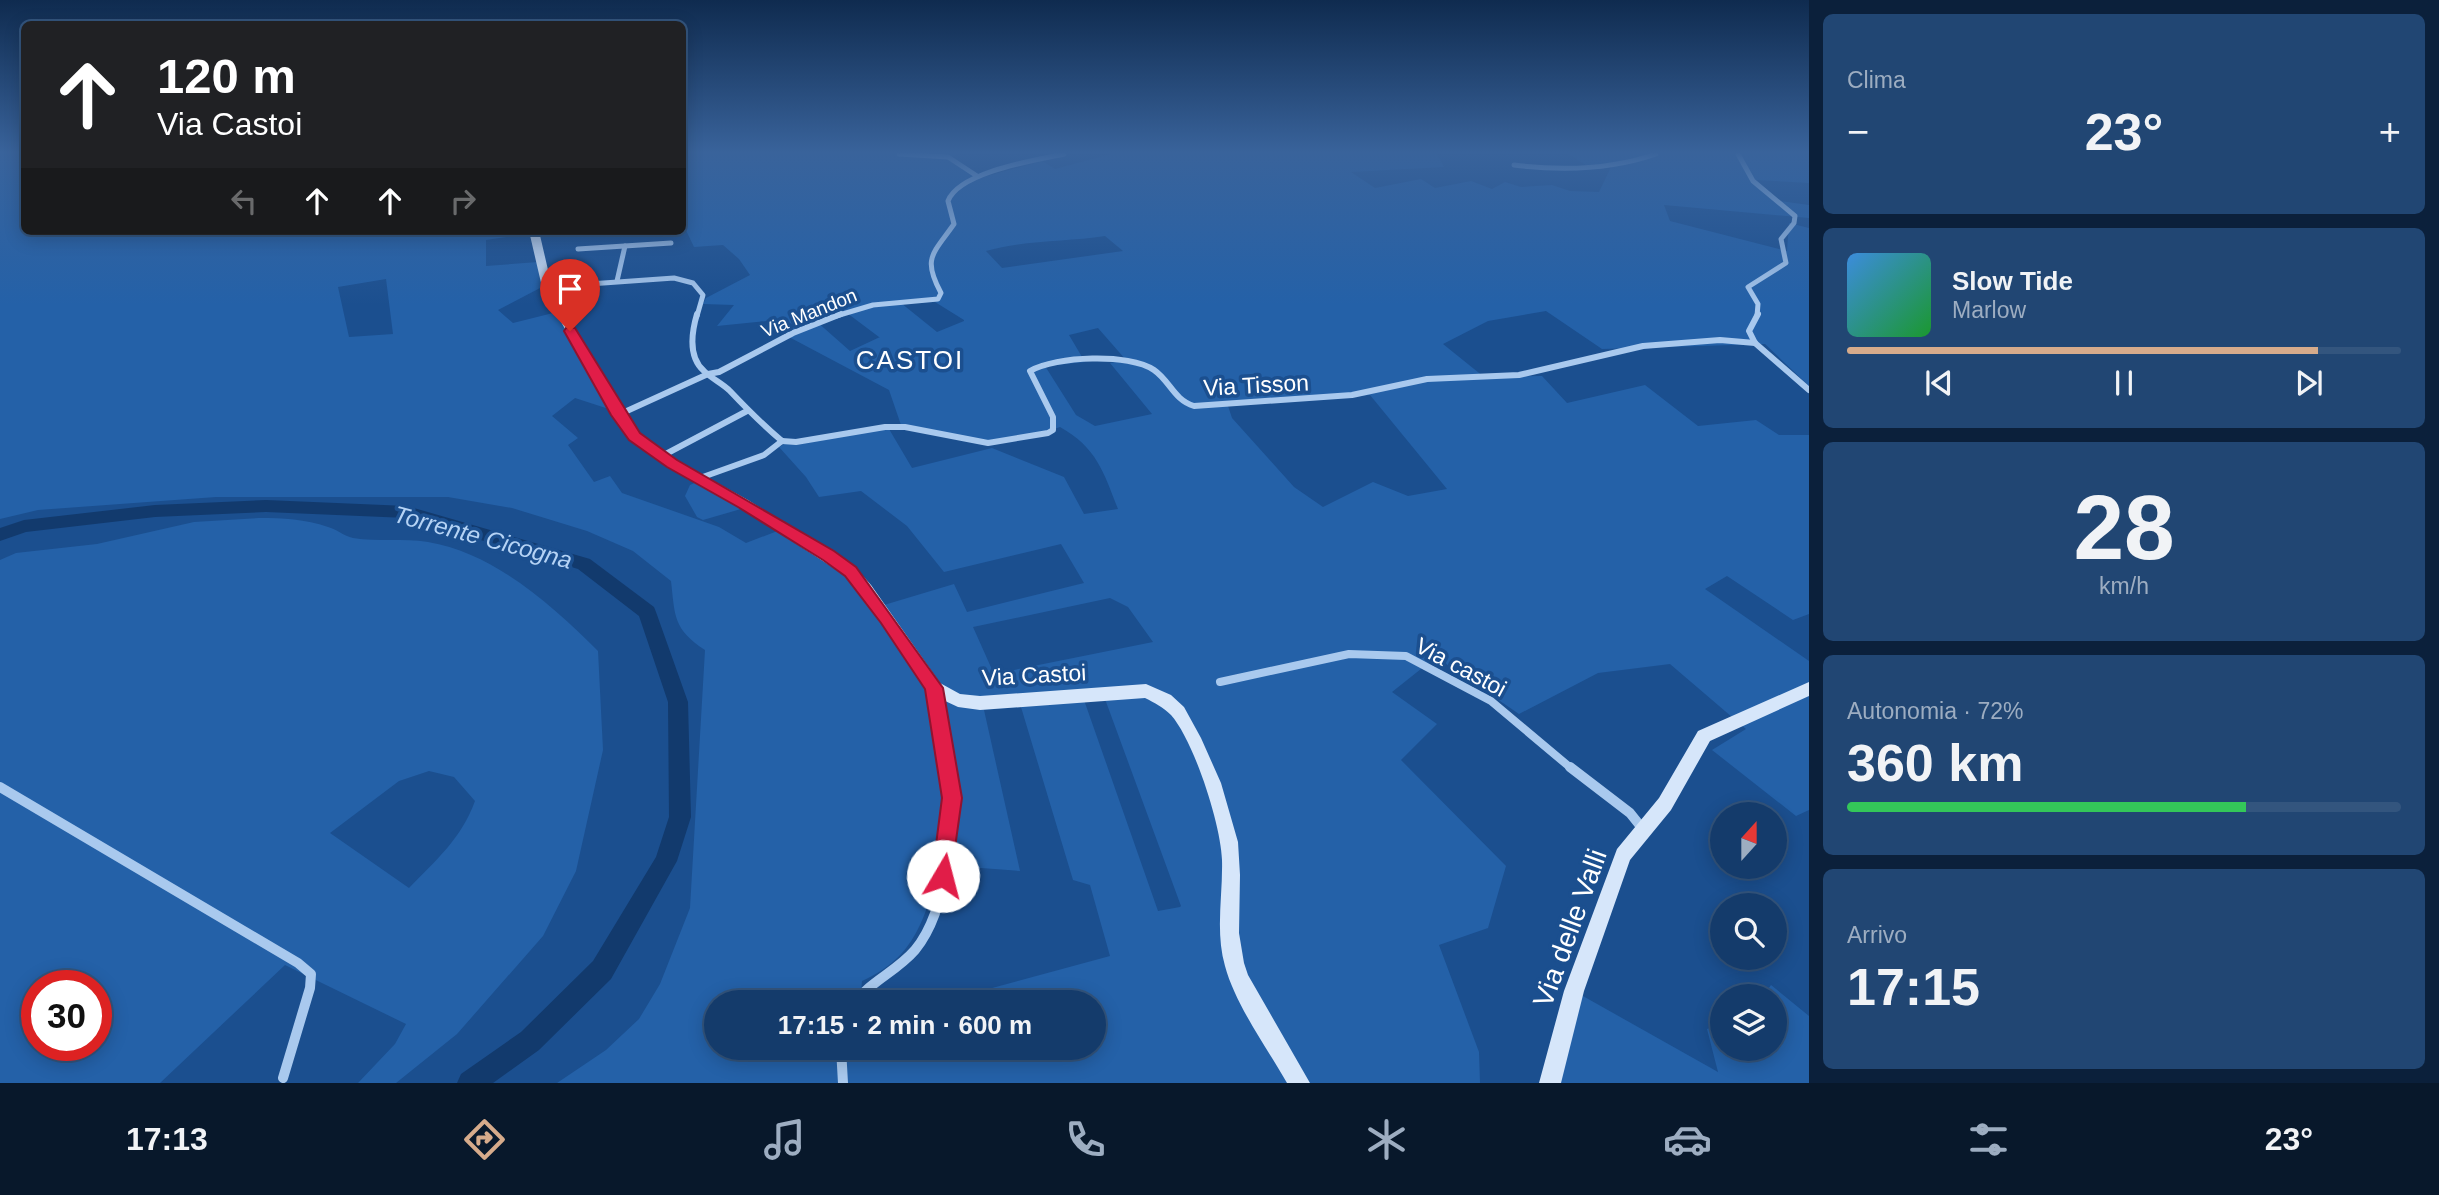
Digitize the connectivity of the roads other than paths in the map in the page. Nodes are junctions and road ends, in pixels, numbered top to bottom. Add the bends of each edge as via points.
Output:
1 (950, 205) edge
2 (1782, 205) edge
3 (535, 235) edge
4 (671, 243) dead end
5 (625, 246) junction
6 (578, 249) dead end
7 (617, 281) junction
8 (547, 287) junction
9 (1755, 343) junction
10 (708, 374) junction
11 (1809, 390) edge
12 (747, 411) junction
13 (618, 415) junction
14 (782, 441) junction
15 (662, 456) junction
16 (700, 478) junction
17 (1220, 681) dead end
18 (934, 688) junction
19 (1809, 689) edge
20 (0, 787) edge
21 (1643, 829) junction
22 (864, 990) edge
23 (842, 1060) edge
24 (283, 1078) dead end
25 (843, 1083) edge
26 (1299, 1083) edge
27 (1550, 1083) edge

1 - 10 street, Via Mandon via 954,224 929,259 930,273 941,293 938,299 844,312
2 - 9 street via 1795,216 1781,239 1786,263 1748,287 1760,305 1760,314 1749,331
3 - 8 street
4 - 5 street
5 - 6 street
5 - 7 street
7 - 8 street
7 - 10 street via 674,278 700,289 704,298 693,327 693,348 701,369
8 - 13 street
9 - 11 street
9 - 14 street, Via Tisson via 1720,340 1643,346 1519,375 1427,379 1352,395 1194,406 1184,404 1160,376 1143,365 1044,363 1030,371 1053,417 1054,430 1048,433 988,443 905,427
10 - 12 street
10 - 13 street
12 - 14 street
12 - 15 street
13 - 15 street via 635,437
14 - 16 street via 764,455
15 - 16 street
16 - 18 street via 851,572
17 - 21 street, Via castoi via 1349,654 1406,656 1491,701 1630,813
18 - 22 street via 952,798 943,876 921,942 910,956
18 - 26 street, Via Castoi via 958,700 980,702 1146,691 1178,712 1223,812 1231,849 1227,922 1233,963
19 - 21 street, Via delle Valli via 1704,736 1665,804
20 - 24 street via 311,974
21 - 27 street, Via delle Valli via 1623,855 1574,990
23 - 25 street

